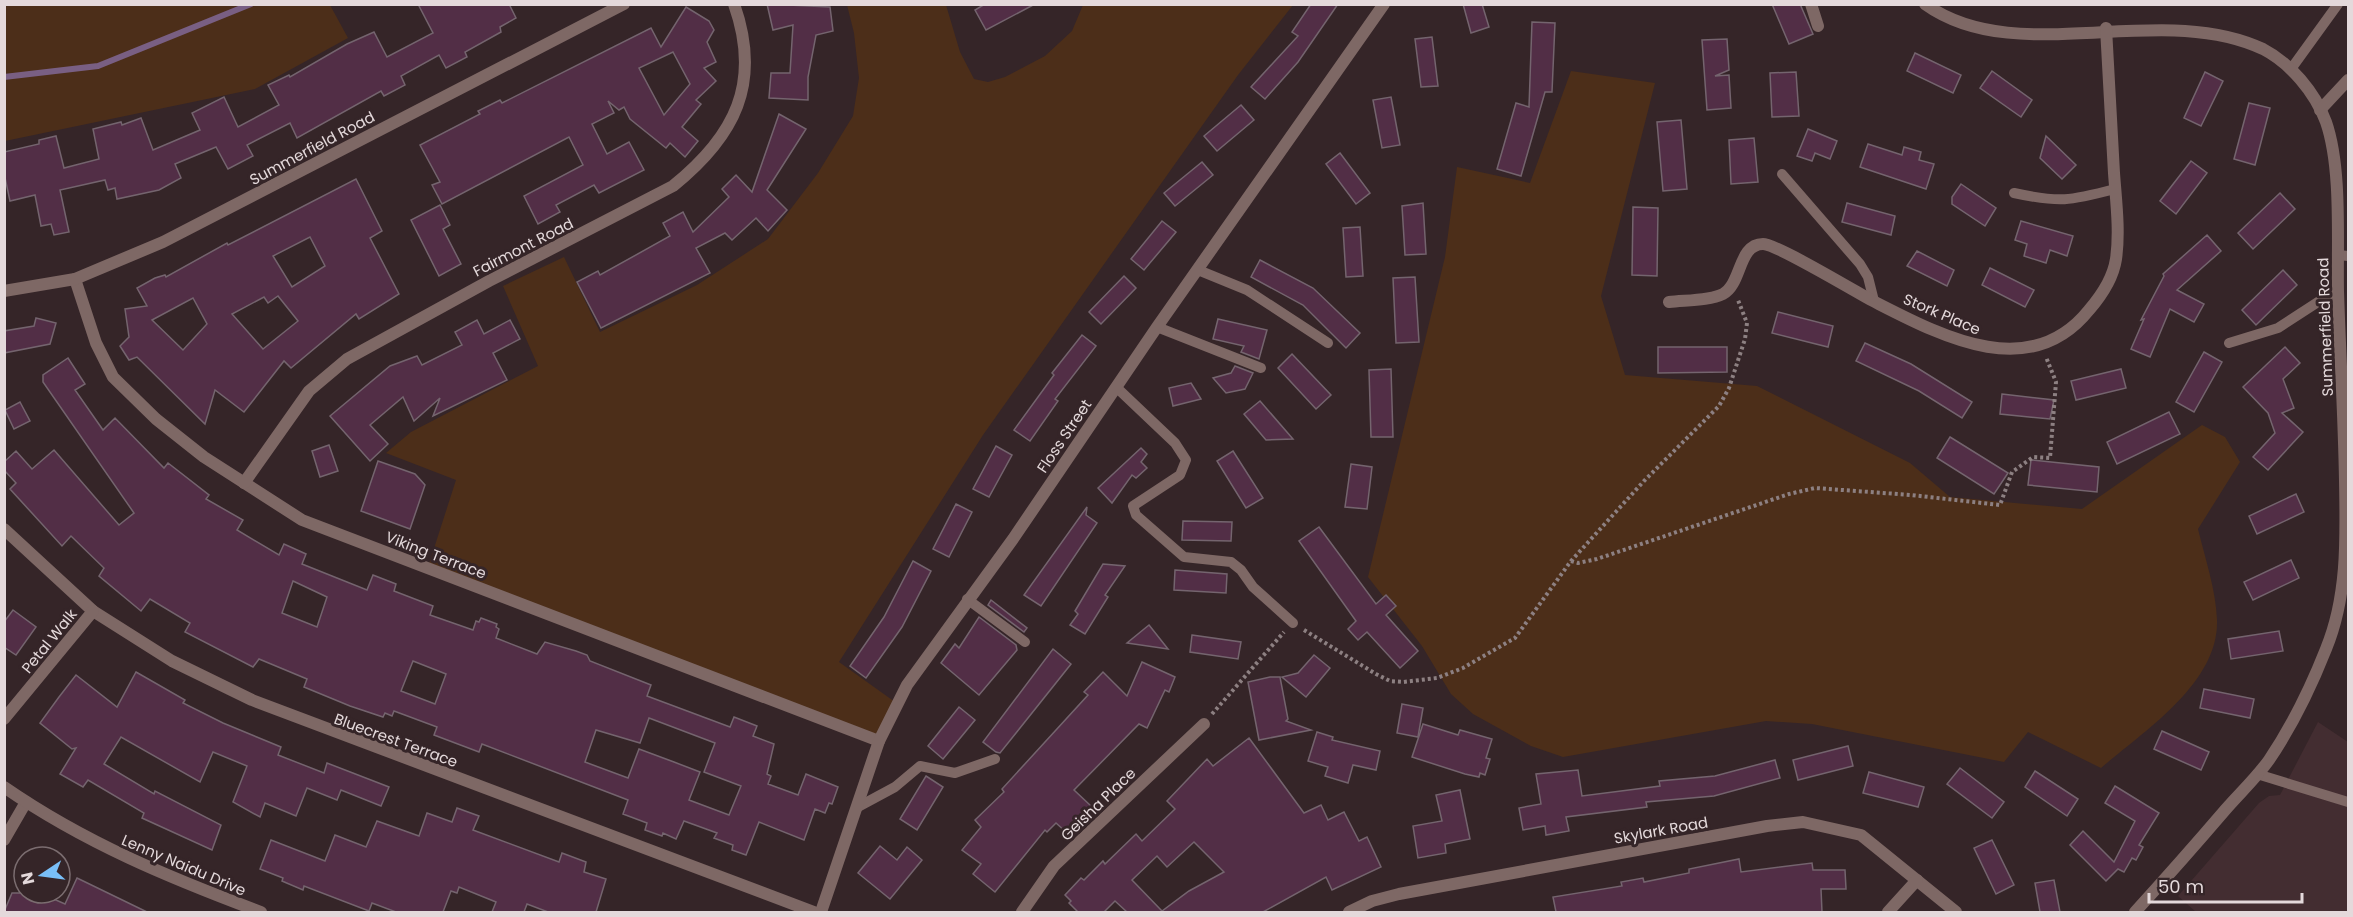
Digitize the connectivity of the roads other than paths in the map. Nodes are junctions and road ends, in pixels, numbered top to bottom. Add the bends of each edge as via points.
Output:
1 (624, 4) edge
2 (734, 4) edge
3 (1384, 4) edge
4 (1812, 4) edge
5 (1925, 4) edge
6 (2338, 4) edge
7 (1818, 26) dead end
8 (2106, 28) junction
9 (2291, 69) junction
10 (2349, 80) edge
11 (2320, 110) junction
12 (1782, 174) dead end
13 (2115, 189) junction
14 (2014, 193) dead end
15 (2343, 256) edge
16 (1198, 270) junction
17 (75, 279) junction
18 (2338, 289) junction
19 (4, 291) edge
20 (1874, 301) junction
21 (1669, 302) dead end
22 (1157, 327) junction
23 (1328, 343) dead end
24 (2229, 344) dead end
25 (1261, 369) dead end
26 (1116, 387) junction
27 (244, 483) junction
28 (4, 529) edge
29 (967, 599) junction
30 (93, 611) junction
31 (1293, 622) road end
32 (1025, 642) dead end
33 (4, 719) edge
34 (1204, 724) road end
35 (879, 741) junction
36 (995, 759) dead end
37 (2257, 774) junction
38 (4, 787) edge
39 (2349, 801) edge
40 (26, 802) junction
41 (856, 808) junction
42 (4, 840) edge
43 (1917, 880) junction
44 (261, 912) edge
45 (814, 912) edge
46 (821, 912) edge
47 (1022, 912) edge
48 (1349, 912) edge
49 (1888, 912) edge
50 (1956, 912) edge
51 (2135, 912) edge

1 - 17 street, Summerfield Road via 183,232
2 - 27 street, Fairmont Road via 746,52 742,93 725,135 699,165 673,186 347,359 309,391
3 - 16 street, Floss Street
4 - 7 street
5 - 8 street, Summerfield Road via 1969,26 1998,31
6 - 9 lane
8 - 9 street, Summerfield Road via 2216,31 2262,48
8 - 13 street, Stork Place
9 - 11 street, Summerfield Road
10 - 11 street
11 - 15 street, Summerfield Road via 2332,153
12 - 20 lane via 1860,264
13 - 14 lane via 2060,201
13 - 20 street, Stork Place via 2116,259 2111,279 2083,318 2065,333 2041,344 2009,350 1970,345
15 - 18 street, Summerfield Road
16 - 22 street, Floss Street
16 - 23 lane via 1247,290
17 - 19 street, Summerfield Road
17 - 27 street, Viking Terrace via 96,343 113,377 156,419
18 - 24 lane via 2278,328
18 - 37 street, Summerfield Road via 2346,544 2336,622 2298,712
20 - 21 street, Stork Place via 1773,245 1760,244 1749,250 1723,294
22 - 25 lane
22 - 26 street, Floss Street
26 - 29 street, Floss Street
26 - 31 lane via 1175,443 1186,460 1180,475 1133,506 1136,515 1184,557 1231,562 1252,587
27 - 35 street, Viking Terrace via 302,520
28 - 30 street, Bluecrest Terrace
29 - 32 lane
29 - 35 street, Floss Street via 907,685
30 - 33 street, Petal Walk
30 - 45 street, Bluecrest Terrace via 172,661 271,708
34 - 47 street, Geisha Place via 1054,866
35 - 41 street, Floss Street
36 - 41 lane via 955,773 920,766 895,787
37 - 39 lane
37 - 51 street, Summerfield Road
38 - 40 street, Lenny Naidu Drive
40 - 42 street
40 - 44 street, Lenny Naidu Drive via 99,845 158,873
41 - 46 street, Floss Street
43 - 48 street, Skylark Road via 1861,835 1803,822 1400,894
43 - 49 street
43 - 50 street, Skylark Road

